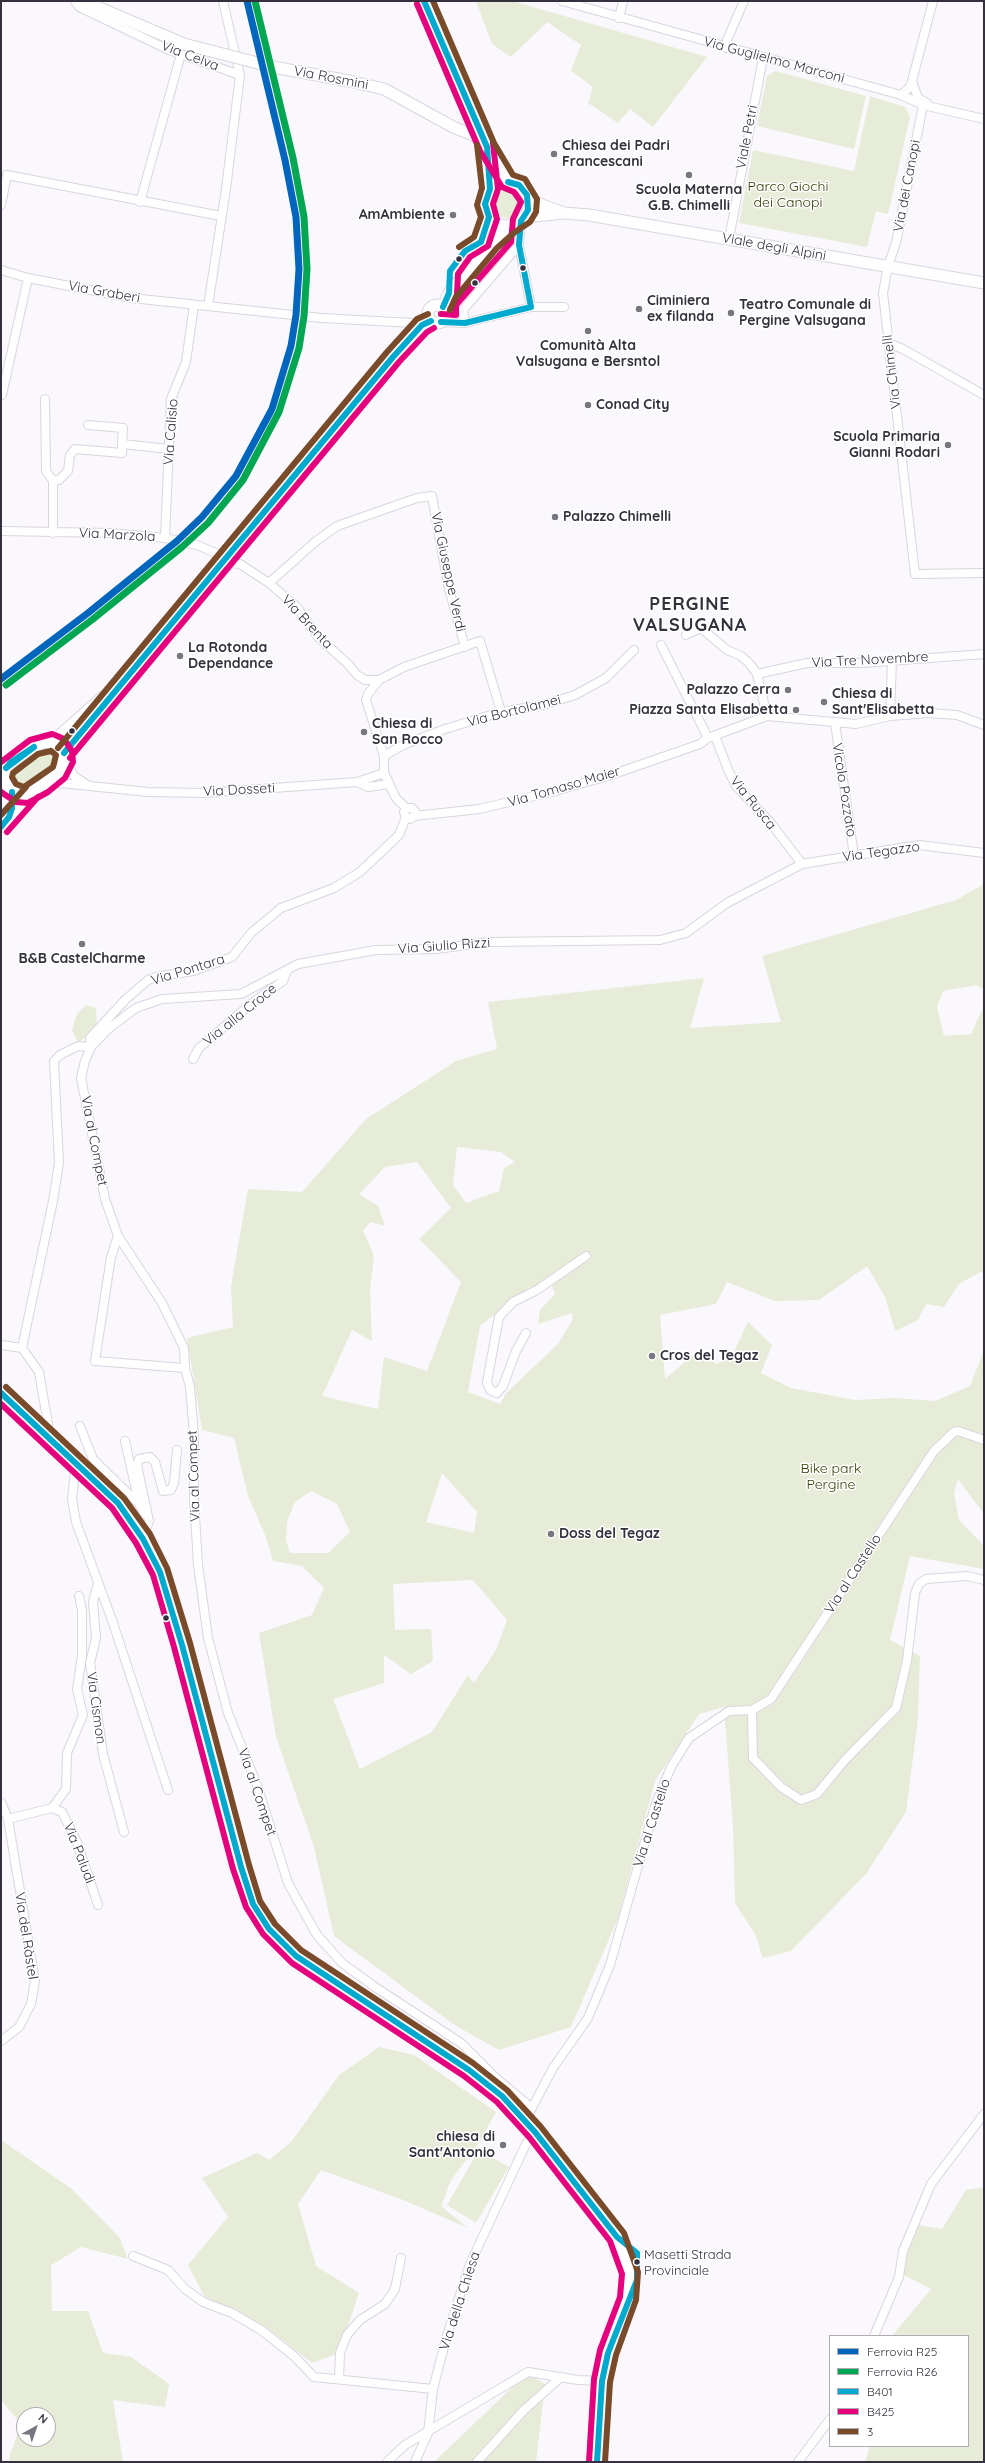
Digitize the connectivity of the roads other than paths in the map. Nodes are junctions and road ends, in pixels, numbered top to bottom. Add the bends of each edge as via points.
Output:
1 (75, 1) edge
2 (83, 1) edge
3 (223, 1) edge
4 (424, 1) edge
5 (562, 1) edge
6 (623, 1) edge
7 (744, 1) edge
8 (933, 1) edge
9 (620, 18) junction
10 (726, 48) junction
11 (183, 49) junction
12 (763, 58) junction
13 (240, 74) junction
14 (912, 81) junction
15 (901, 95) junction
16 (927, 106) junction
17 (984, 119) edge
18 (485, 143) junction
19 (508, 182) junction
20 (490, 189) junction
21 (528, 200) junction
22 (140, 202) junction
23 (1, 205) edge
24 (564, 213) junction
25 (221, 216) junction
26 (489, 217) junction
27 (522, 219) junction
28 (510, 225) junction
29 (729, 239) junction
30 (519, 245) junction
31 (888, 266) junction
32 (1, 270) edge
33 (28, 278) junction
34 (460, 280) junction
35 (984, 283) edge
36 (194, 304) junction
37 (208, 306) junction
38 (443, 306) junction
39 (564, 307) dead end
40 (531, 308) junction
41 (431, 323) junction
42 (465, 323) junction
43 (888, 343) junction
44 (984, 395) edge
45 (2, 396) dead end
46 (45, 399) dead end
47 (88, 425) dead end
48 (122, 444) junction
49 (169, 449) junction
50 (53, 481) junction
51 (1, 531) edge
52 (53, 533) junction
53 (165, 538) junction
54 (226, 556) junction
55 (240, 564) junction
56 (984, 573) edge
57 (269, 583) junction
58 (686, 635) dead end
59 (661, 645) dead end
60 (464, 647) junction
61 (634, 650) dead end
62 (984, 654) edge
63 (892, 660) junction
64 (128, 674) junction
65 (757, 674) junction
66 (379, 680) junction
67 (501, 712) junction
68 (767, 716) junction
69 (890, 716) junction
70 (835, 723) junction
71 (984, 725) edge
72 (712, 737) junction
73 (52, 742) junction
74 (65, 756) junction
75 (384, 756) junction
76 (11, 762) junction
77 (1, 768) edge
78 (384, 773) junction
79 (357, 782) junction
80 (389, 784) junction
81 (43, 785) junction
82 (93, 786) junction
83 (7, 789) edge
84 (32, 792) junction
85 (9, 817) junction
86 (410, 817) junction
87 (1, 827) edge
88 (984, 852) edge
89 (854, 856) junction
90 (802, 864) junction
91 (287, 971) junction
92 (91, 1047) junction
93 (193, 1059) dead end
94 (118, 1236) junction
95 (586, 1256) dead end
96 (526, 1333) dead end
97 (1, 1345) edge
98 (22, 1348) junction
99 (185, 1368) junction
100 (1, 1393) edge
101 (80, 1426) dead end
102 (45, 1434) junction
103 (984, 1440) edge
104 (125, 1441) dead end
105 (176, 1450) dead end
106 (76, 1462) junction
107 (139, 1504) junction
108 (149, 1521) junction
109 (143, 1539) junction
110 (984, 1580) edge
111 (98, 1583) junction
112 (79, 1596) dead end
113 (752, 1710) junction
114 (168, 1790) dead end
115 (1, 1802) edge
116 (52, 1808) junction
117 (8, 1819) junction
118 (124, 1832) dead end
119 (98, 1905) dead end
120 (1, 2041) edge
121 (532, 2108) junction
122 (984, 2114) edge
123 (525, 2121) junction
124 (534, 2132) junction
125 (133, 2256) dead end
126 (401, 2258) dead end
127 (874, 2335) edge
128 (561, 2377) junction
129 (339, 2379) junction
130 (602, 2381) junction
131 (433, 2389) junction
132 (829, 2420) edge
133 (428, 2433) junction
134 (386, 2462) edge
135 (415, 2462) edge
136 (477, 2462) edge
137 (597, 2462) edge
138 (798, 2462) edge

1 - 11 street, Via Celva via 78,7
2 - 11 main road, Via Rosmini
3 - 13 street, Via Celva
4 - 18 main road
5 - 9 street, Via Guglielmo Marconi
6 - 9 street
7 - 10 street
8 - 14 street
9 - 10 street, Via Guglielmo Marconi
10 - 12 street, Via Guglielmo Marconi
11 - 13 street, Via Celva
11 - 18 main road, Via Rosmini, bridge via 384,88
11 - 22 street
12 - 15 street, Via Guglielmo Marconi
12 - 29 street, Viale Petri
13 - 25 street
14 - 15 street
14 - 16 street via 918,98
15 - 16 street, Via Guglielmo Marconi
16 - 17 street, Via Guglielmo Marconi
16 - 31 street, Via dei Canopi via 896,243
18 - 19 main road
18 - 20 main road
19 - 20 main road via 501,182
19 - 21 main road via 524,190
20 - 26 main road via 485,204
21 - 24 main road
21 - 27 main road via 528,210
22 - 23 street via 7,175
22 - 25 street
24 - 27 main road
24 - 29 main road, Viale degli Alpini
25 - 37 street
26 - 28 main road via 495,222
26 - 34 main road via 481,242
27 - 28 main road
27 - 30 street
28 - 34 main road via 491,242
29 - 31 main road, Viale degli Alpini
30 - 40 street
30 - 42 street via 463,310
31 - 35 main road, Viale degli Alpini
31 - 43 street, Via Chimelli via 883,293
32 - 33 street, Via Graberi
33 - 36 street, Via Graberi via 131,298
33 - 45 street
34 - 38 main road via 449,293
36 - 37 street, Via Graberi
36 - 49 street, Via Calisio via 186,362 171,399
37 - 41 street, Via Graberi via 322,318
38 - 41 main road via 446,315
38 - 41 main road via 433,305 428,310 427,316
39 - 40 street, Via Graberi
40 - 42 street, Via Graberi
41 - 42 street, Via Graberi
41 - 54 main road
43 - 44 street via 903,348
43 - 56 street, Via Chimelli via 915,574
46 - 50 street via 46,472
47 - 48 street via 123,428
48 - 49 street
48 - 50 street via 122,453 75,449 70,455 68,471 59,480
49 - 53 street, Via Calisio
50 - 52 street
51 - 52 street, Via Marzola
52 - 53 street, Via Marzola via 111,532
53 - 54 street, Via Marzola via 197,544
54 - 55 street, Via Brenta
54 - 55 street, Via Brenta
54 - 64 main road
55 - 57 street, Via Brenta
57 - 60 street, Via Giuseppe Verdi via 337,526 417,498 432,496 449,589
57 - 66 street, Via Brenta via 297,607 318,637 365,680
58 - 65 street via 701,628 728,650 741,656
59 - 72 street, Via Rusca
60 - 66 street via 404,667
60 - 67 street via 480,641
61 - 67 street, Via Bortolamei via 606,678 575,695 544,705
62 - 63 street, Via Tre Novembre
63 - 65 street, Via Tre Novembre via 807,663
63 - 69 street
64 - 73 main road
64 - 74 main road
65 - 68 street
66 - 75 street via 366,700
67 - 75 street, Via Bortolamei via 403,745
68 - 70 street
68 - 72 street, Via Tomaso Maier
69 - 70 street via 856,724
69 - 71 street via 929,712 957,715
70 - 89 street, Vicolo Pozzato
72 - 86 street, Via Tomaso Maier via 663,757 552,792 479,809
72 - 90 street, Via Rusca via 736,786 770,822
73 - 74 main road via 58,745
73 - 76 main road via 41,743
74 - 81 main road via 59,772
74 - 82 street, Via Dosseti via 74,776
75 - 78 street
76 - 77 main road
76 - 83 main road via 4,773
78 - 79 street, Via Dosseti
78 - 80 street
79 - 80 street via 368,787
79 - 82 street, Via Dosseti via 204,793 148,792
80 - 86 street via 396,798 406,808 415,811
81 - 82 street, Via Dosseti via 61,783
81 - 84 main road
83 - 84 main road via 19,795
83 - 85 main road via 12,808
84 - 85 main road
85 - 87 main road
86 - 92 street, Via Pontara via 399,835 360,872 334,888 281,908 251,933 232,957 194,971 148,980 125,1000 90,1038
88 - 89 street, Via Tegazzo via 919,845
89 - 90 street, Via Tegazzo
90 - 91 street, Via Giulio Rizzi via 728,902 686,933 660,940 489,942 436,949 376,950 298,964
91 - 92 street, Via Giulio Rizzi via 241,994 162,999 136,1008 108,1029
91 - 93 street, Via alla Croce via 283,981 252,1003 199,1048
92 - 94 street, Via al Compet via 81,1078 105,1199
92 - 98 street via 78,1046 54,1061 59,1163
94 - 99 street, Via al Compet via 162,1303 184,1348
94 - 99 street via 111,1258 95,1361
95 - 96 street via 537,1290 513,1302 499,1317 487,1382 490,1390 497,1393 503,1386 516,1350
97 - 98 street
98 - 102 street via 39,1372 48,1424
99 - 121 street, Via al Compet via 190,1387 198,1565 208,1638 228,1713 257,1785 288,1883 317,1935 342,1963 461,2043 497,2079
100 - 102 main road
101 - 107 street via 93,1459
102 - 106 main road
103 - 113 street, Via al Castello via 958,1431 934,1451 771,1699
104 - 107 street
105 - 108 street via 174,1483 171,1490 163,1490 155,1462 150,1457 139,1459 137,1464
106 - 109 main road via 118,1503
106 - 111 street via 72,1499 76,1522
107 - 108 street
108 - 109 street
109 - 123 main road via 160,1572 253,1904 269,1929 296,1956 469,2070 502,2096
110 - 113 street via 967,1576 926,1579 919,1584 915,1593 908,1661 896,1708 845,1760 817,1794 801,1800 781,1787 753,1758
111 - 114 street
111 - 118 street, Via Cismon via 93,1602 96,1638 90,1662 103,1754
112 - 116 street, Via Paludi via 82,1610 82,1656 77,1689 83,1715 67,1754 66,1789
113 - 121 street, Via al Castello via 729,1711 689,1738 671,1768 655,1806 607,1972 588,2018 552,2068
115 - 117 street
116 - 117 street, Via Paludi
116 - 119 street, Via Paludi via 62,1812 69,1824
117 - 120 street, Via del Ràstel via 35,1981 31,2004 19,2027
121 - 123 street, Via al Castello
122 - 127 street via 931,2184 903,2251 899,2277
123 - 124 main road
124 - 130 main road via 617,2237 630,2273 628,2300 608,2353
124 - 131 street, Via della Chiesa via 523,2150 470,2264
125 - 129 street via 168,2270 185,2289 203,2302 232,2313 261,2330 314,2376
126 - 129 street via 395,2289 385,2304 360,2320 347,2335 340,2353
128 - 130 street
128 - 133 street via 528,2372
128 - 136 street via 522,2411
129 - 131 street
130 - 137 main road
131 - 133 street, Via della Chiesa
132 - 138 street
133 - 134 street via 405,2445
133 - 135 street, Via della Chiesa

